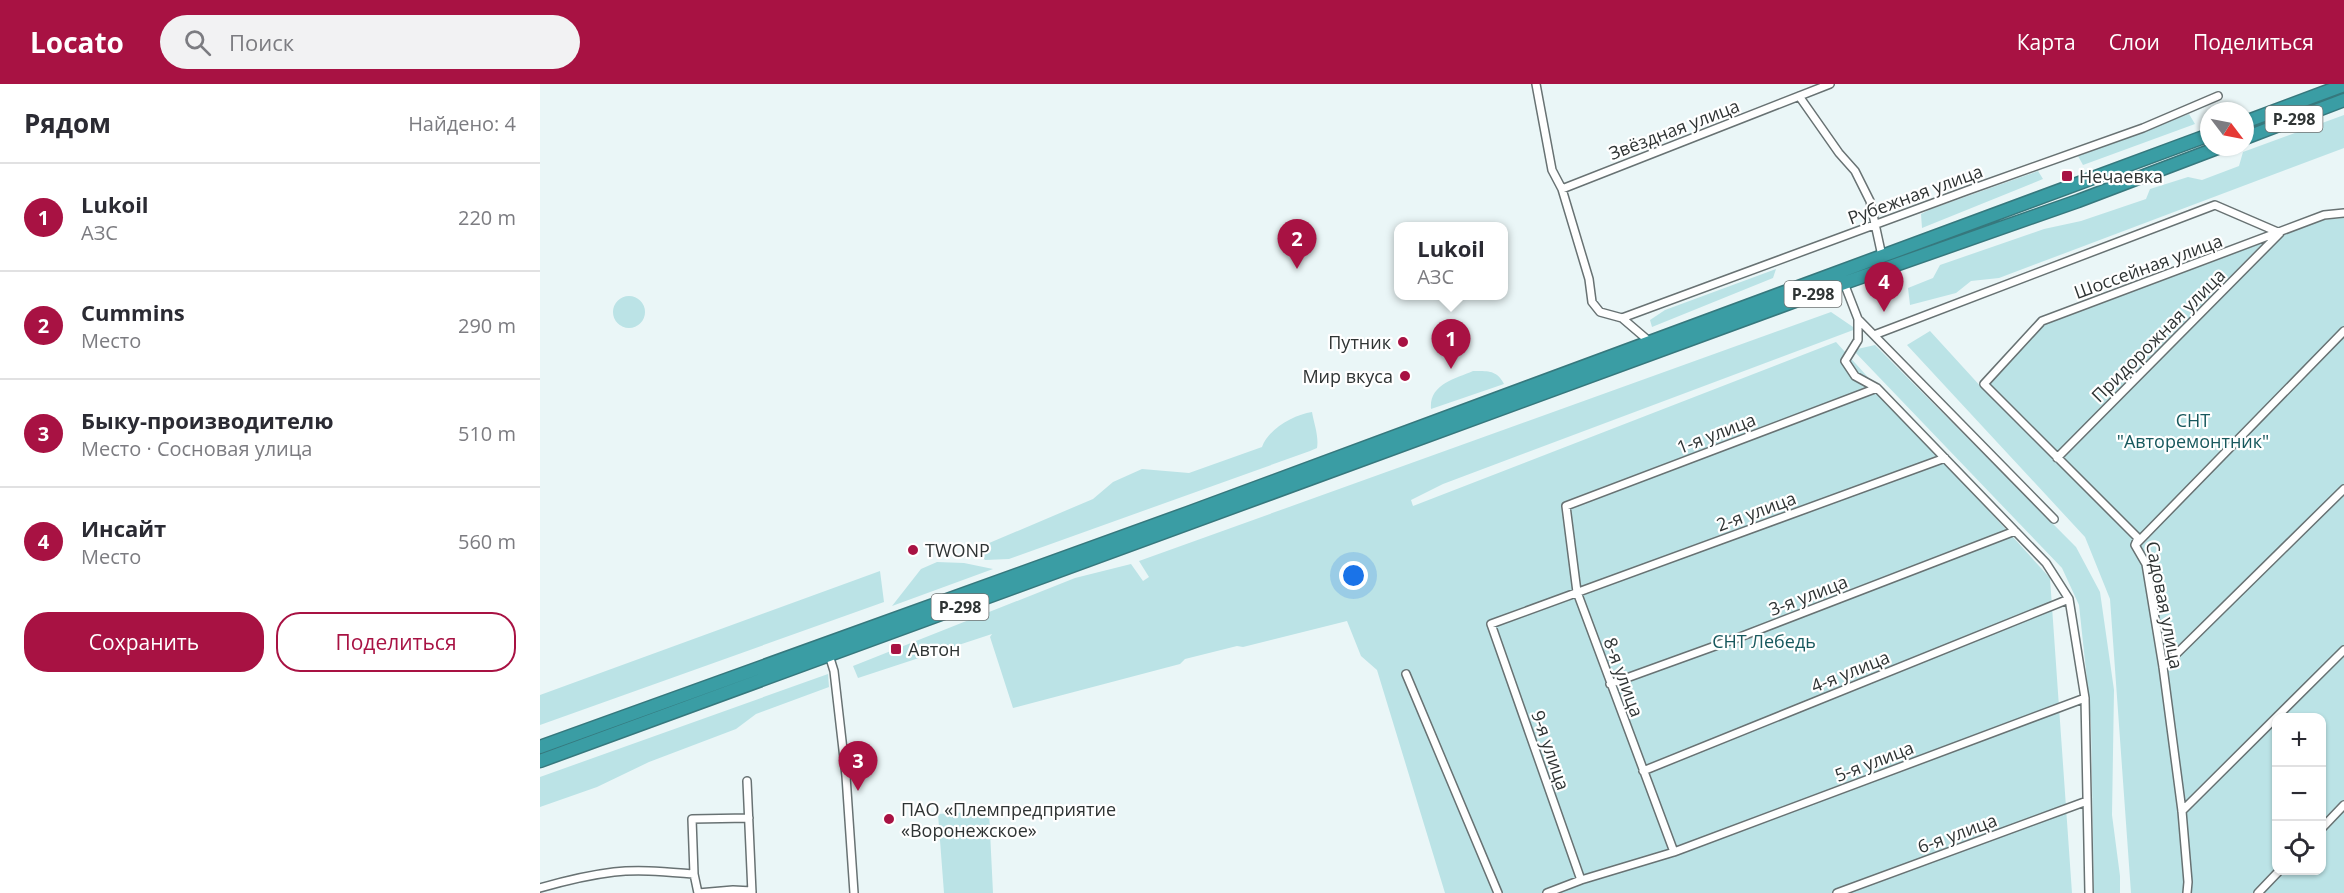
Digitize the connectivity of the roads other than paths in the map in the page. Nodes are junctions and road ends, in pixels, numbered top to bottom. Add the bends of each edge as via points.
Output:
1 (1536, 84) edge
2 (1830, 84) edge
3 (2344, 85) edge
4 (1799, 96) junction
5 (2218, 96) dead end
6 (2344, 100) edge
7 (2254, 119) edge
8 (2254, 135) edge
9 (2200, 138) edge
10 (2200, 155) edge
11 (1562, 189) junction
12 (2344, 213) edge
13 (1875, 224) junction
14 (2280, 233) junction
15 (1882, 256) junction
16 (1844, 283) junction
17 (1622, 318) junction
18 (1858, 320) junction
19 (2344, 331) edge
20 (1874, 335) junction
21 (1650, 342) junction
22 (1984, 384) joint
23 (1877, 388) junction
24 (1520, 390) junction
25 (1442, 430) junction
26 (1379, 442) junction
27 (1945, 458) junction
28 (2057, 458) junction
29 (1302, 482) junction
30 (2344, 489) edge
31 (1566, 506) joint
32 (2054, 519) dead end
33 (2015, 531) junction
34 (2135, 545) junction
35 (1577, 592) junction
36 (2069, 599) junction
37 (2344, 650) edge
38 (829, 655) junction
39 (2163, 667) junction
40 (1406, 674) dead end
41 (1610, 684) junction
42 (2085, 698) junction
43 (540, 747) edge
44 (540, 761) edge
45 (1643, 771) junction
46 (747, 781) dead end
47 (2087, 801) junction
48 (2344, 805) edge
49 (2182, 811) junction
50 (749, 818) junction
51 (2326, 824) edge
52 (1674, 852) junction
53 (694, 874) junction
54 (2275, 875) edge
55 (1581, 880) junction
56 (540, 888) edge
57 (752, 892) edge
58 (698, 893) edge
59 (854, 893) edge
60 (1498, 893) edge
61 (1547, 893) edge
62 (1838, 893) edge
63 (2089, 893) edge
64 (2187, 893) edge
65 (2258, 893) edge

1 - 11 street via 1552,170
2 - 4 street, Звёздная улица
3 - 7 highway, Р-298
4 - 11 street, Звёздная улица
4 - 13 street via 1855,171 1870,201
5 - 13 street, Рубежная улица via 2143,128
6 - 8 highway, Р-298
9 - 15 highway, Р-298
10 - 16 highway, Р-298
11 - 17 street via 1589,279 1592,302 1600,312
12 - 14 street, Шоссейная улица via 2324,215
13 - 15 street
13 - 17 street, Рубежная улица
14 - 20 street via 2215,205
14 - 22 street, Шоссейная улица via 2042,321
14 - 28 street, Придорожная улица
15 - 21 highway, Р-298
16 - 18 street
16 - 25 highway, Р-298
17 - 21 street
18 - 20 street
18 - 23 street via 1858,340 1845,361 1855,376
19 - 34 street
20 - 32 street
21 - 24 highway, Р-298
22 - 28 street, Садовая улица
23 - 27 street
23 - 31 street, 1-я улица
24 - 25 highway via 1525,394 1520,399
24 - 26 highway, Р-298
25 - 29 highway, Р-298
26 - 29 highway via 1367,452 1300,478
26 - 43 highway, Р-298
27 - 33 street
27 - 35 street, 2-я улица
28 - 34 street, Садовая улица via 2138,538
29 - 38 highway, Р-298
30 - 39 street
31 - 35 street, 8-я улица
33 - 36 street via 2046,562
33 - 41 street, 3-я улица
34 - 39 street, Садовая улица via 2145,564
35 - 41 street, 8-я улица
35 - 55 street, 9-я улица via 1491,624
36 - 42 street
36 - 45 street, 4-я улица
37 - 49 street
38 - 44 highway, Р-298
38 - 59 street via 846,776
39 - 49 street, Садовая улица
40 - 60 street
41 - 45 street, 8-я улица
42 - 47 street
42 - 52 street, 5-я улица
45 - 52 street, 8-я улица
46 - 50 street
47 - 62 street, 6-я улица
47 - 63 street
48 - 51 street
49 - 64 street, Садовая улица
50 - 53 street via 693,819
50 - 57 street
52 - 55 street
53 - 56 street via 615,872
53 - 58 street
54 - 65 street
55 - 61 street
57 - 58 street

